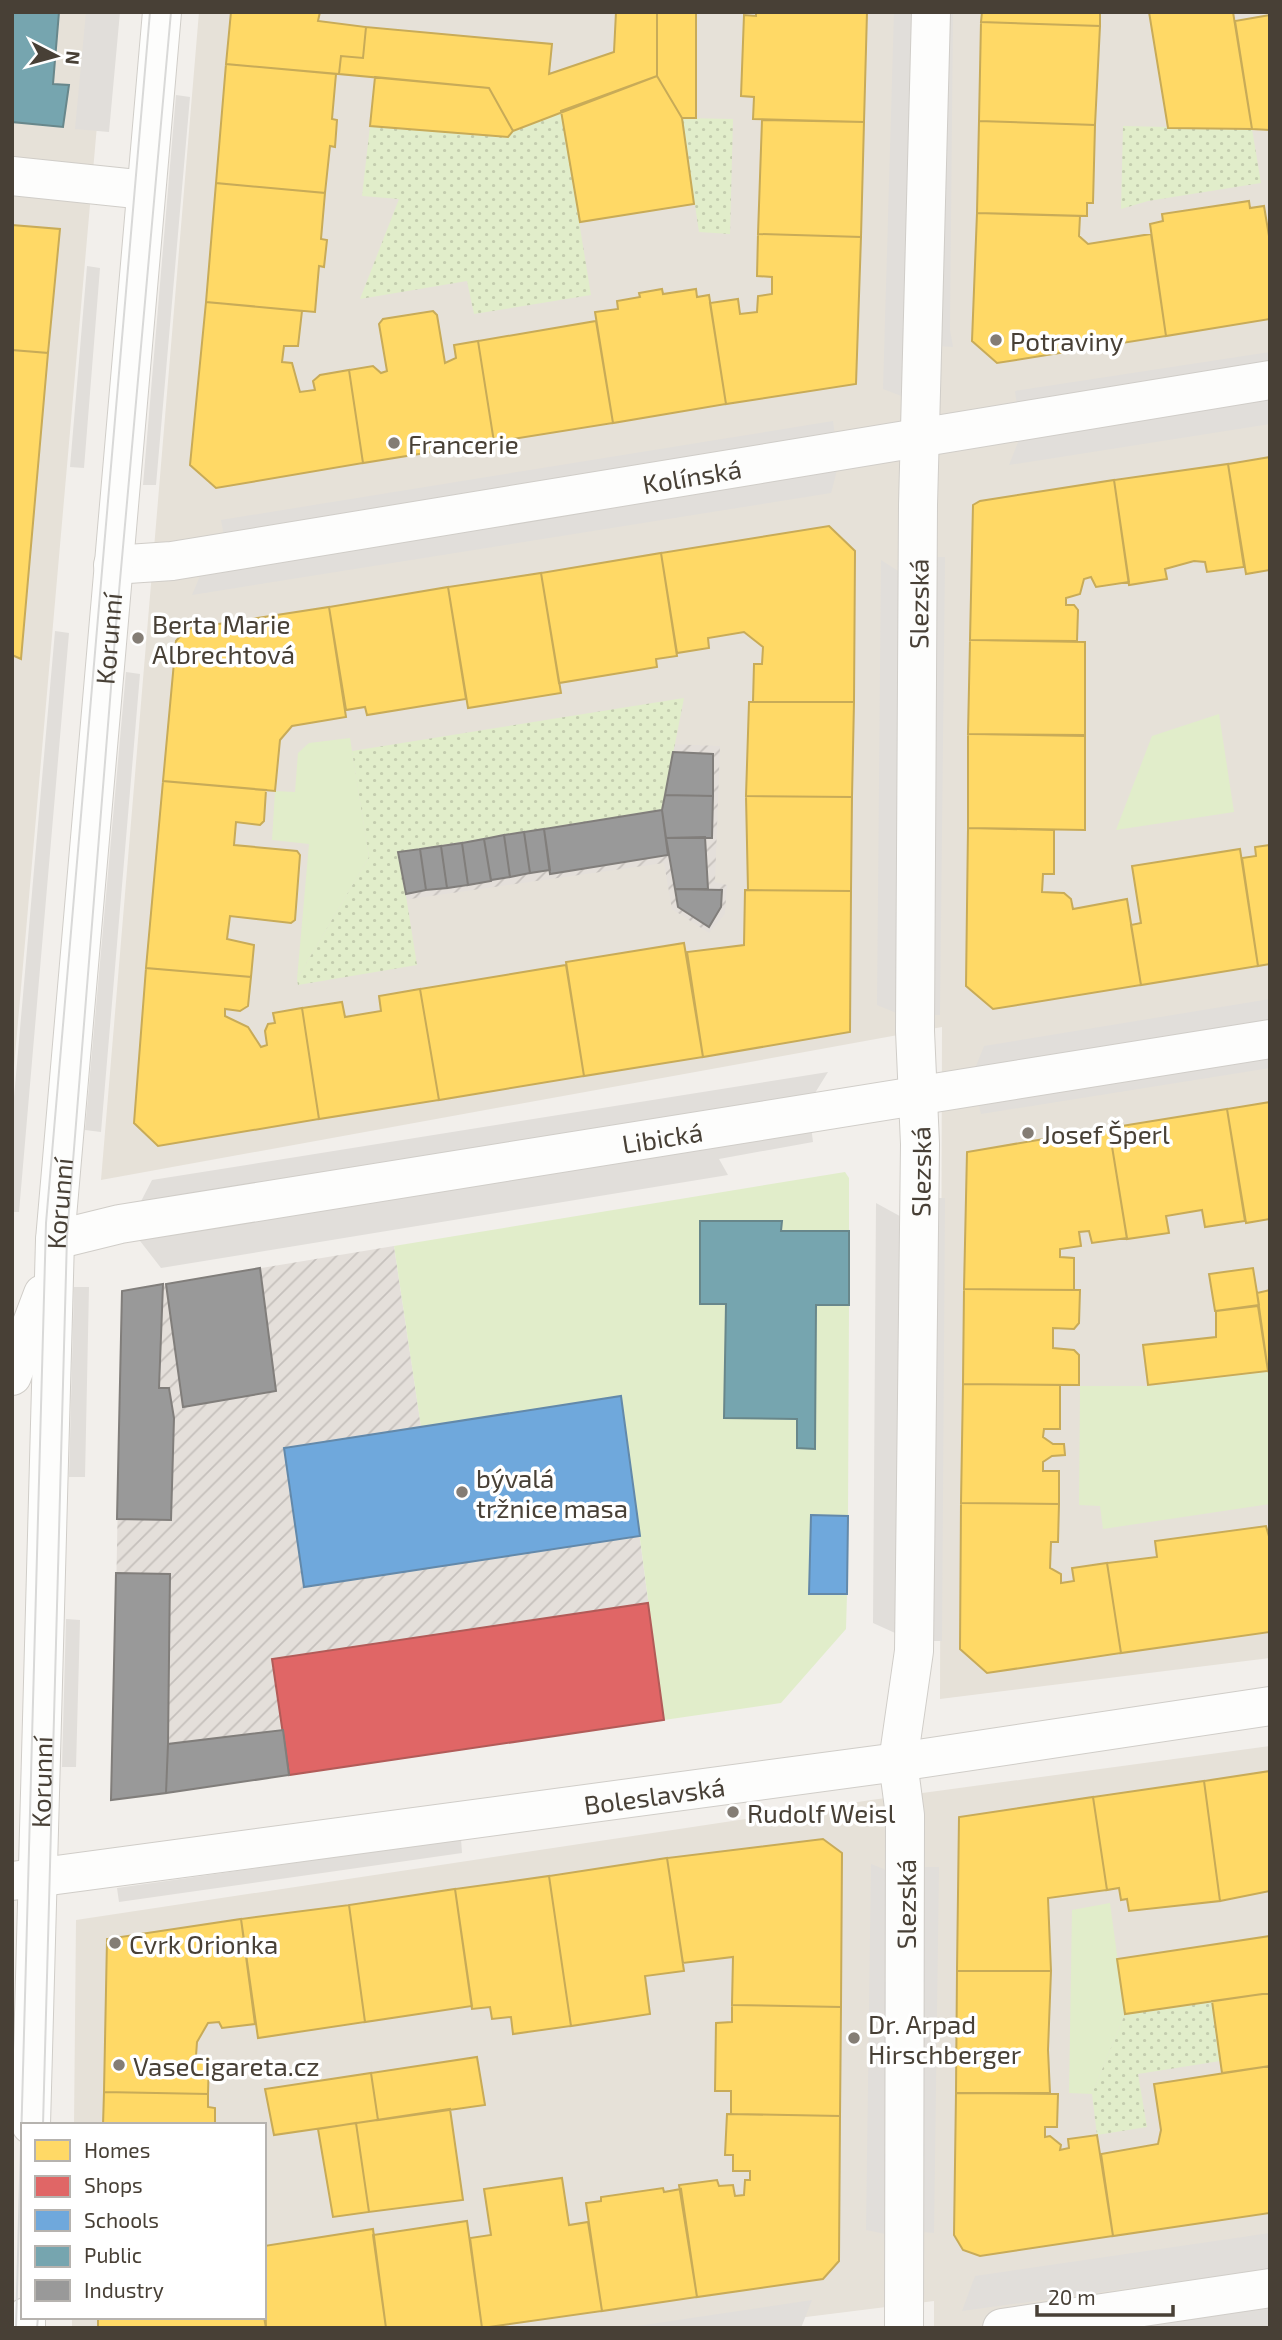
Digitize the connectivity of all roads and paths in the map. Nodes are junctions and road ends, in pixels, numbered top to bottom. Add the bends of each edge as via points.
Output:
1 (162, 12) edge
2 (931, 12) edge
3 (12, 176) edge
4 (146, 190) junction
5 (1270, 380) edge
6 (922, 435) junction
7 (113, 565) junction
8 (1270, 1039) edge
9 (918, 1096) junction
10 (55, 1253) junction
11 (12, 1376) edge
12 (1270, 1706) edge
13 (898, 1762) junction
14 (12, 1849) edge
15 (25, 1879) edge
16 (31, 2123) edge
17 (1270, 2288) edge
18 (904, 2328) edge
19 (1002, 2328) edge

1 - 4 street, Korunní
2 - 6 street, Slezská
3 - 4 street
4 - 7 street, Korunní
5 - 6 street, Kolínská
6 - 7 street, Kolínská via 172,561
6 - 9 street, Slezská
7 - 10 street, Korunní
8 - 9 street, Libická
9 - 10 street, Libická via 120,1224
9 - 13 street, Slezská via 914,1651
10 - 11 street, Korunní
10 - 15 street, Korunní
12 - 13 street, Boleslavská
13 - 15 street, Boleslavská
13 - 18 street, Slezská via 905,1815
14 - 15 street, Korunní
15 - 16 street, Korunní
17 - 19 street

